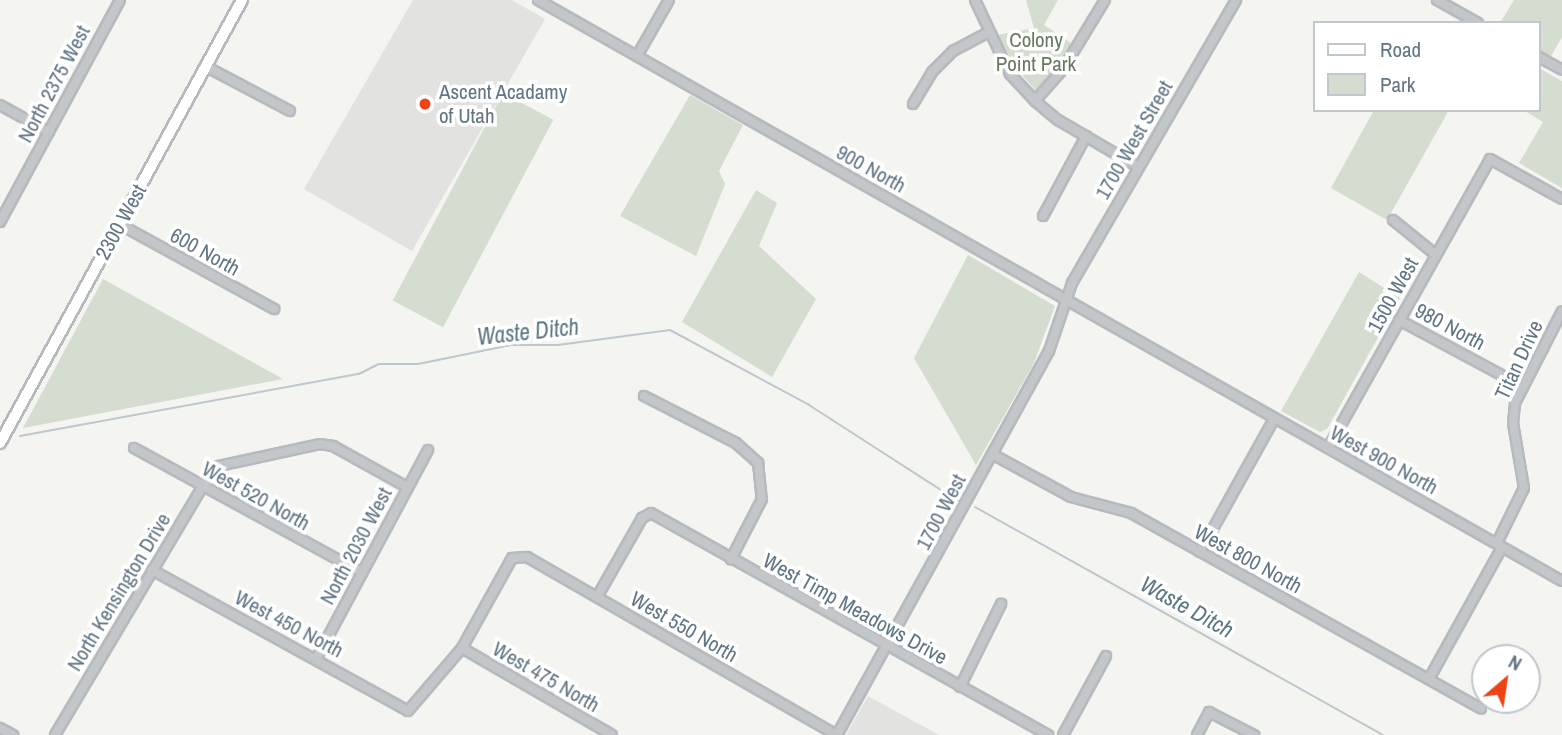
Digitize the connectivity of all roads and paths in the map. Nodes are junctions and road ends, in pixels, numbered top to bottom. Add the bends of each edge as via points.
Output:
1 (120, 0) edge
2 (242, 0) edge
3 (538, 0) edge
4 (669, 0) edge
5 (975, 0) edge
6 (1105, 0) edge
7 (1236, 0) edge
8 (1437, 0) edge
9 (1474, 21) edge
10 (987, 33) junction
11 (637, 56) junction
12 (1541, 58) edge
13 (205, 66) junction
14 (1562, 70) edge
15 (1035, 101) junction
16 (913, 104) dead end
17 (0, 105) edge
18 (290, 111) dead end
19 (48, 132) junction
20 (1086, 136) junction
21 (1138, 167) junction
22 (1562, 199) edge
23 (1043, 216) dead end
24 (1393, 220) dead end
25 (0, 222) edge
26 (119, 224) junction
27 (1436, 255) junction
28 (1065, 300) junction
29 (274, 309) dead end
30 (1562, 311) edge
31 (1399, 320) junction
32 (1187, 370) joint
33 (1522, 386) junction
34 (644, 396) dead end
35 (1274, 419) junction
36 (0, 443) edge
37 (134, 448) dead end
38 (1328, 448) junction
39 (428, 450) dead end
40 (992, 454) junction
41 (202, 486) junction
42 (407, 487) junction
43 (1499, 546) junction
44 (1200, 552) junction
45 (731, 559) junction
46 (152, 570) junction
47 (362, 573) junction
48 (1562, 582) edge
49 (597, 597) junction
50 (1001, 604) dead end
51 (462, 648) junction
52 (888, 648) junction
53 (1106, 656) dead end
54 (316, 659) junction
55 (1429, 680) junction
56 (960, 687) junction
57 (1471, 703) edge
58 (0, 728) edge
59 (13, 735) edge
60 (55, 735) edge
61 (612, 735) edge
62 (837, 735) edge
63 (1048, 735) edge
64 (1063, 735) edge
65 (1197, 735) edge
66 (1254, 735) edge

1 - 19 street, North 2375 West
2 - 13 main road, 2300 West
3 - 11 street, 900 North
4 - 11 street
5 - 10 street
6 - 15 street via 1063,69
7 - 21 street, 1700 West Street
8 - 9 street
10 - 15 street via 1010,74
10 - 16 street via 953,51 932,72
11 - 28 street, 900 North
12 - 14 street
13 - 18 street
13 - 26 main road, 2300 West
15 - 20 street
17 - 19 street
19 - 25 street, North 2375 West
20 - 21 street
20 - 23 street
21 - 28 street, 1700 West Street
22 - 27 street, 1500 West via 1490,159
24 - 27 street
26 - 29 street, 600 North
26 - 36 main road, 2300 West
27 - 31 street, 1500 West
28 - 32 street, 900 North
28 - 40 street, 1700 West via 1049,351
30 - 33 street, Titan Drive
31 - 33 street, 980 North
31 - 38 street, 1500 West
32 - 35 street, West 900 North
33 - 43 street, Titan Drive via 1513,423 1524,488
34 - 45 street via 753,456 761,471 760,507
35 - 38 street, West 900 North
35 - 44 street
37 - 41 street, West 520 North
38 - 43 street, West 900 North
39 - 42 street, North 2030 West
40 - 44 street, West 800 North via 1071,497 1131,513
40 - 52 street, 1700 West
41 - 42 street, North Kensington Drive via 214,467 320,444 333,446
41 - 46 street, North Kensington Drive
41 - 47 street, West 520 North
42 - 47 street, North 2030 West
43 - 48 street, West 900 North
43 - 55 street, Titan Drive
44 - 55 street, West 800 North
45 - 49 street, West Timp Meadows Drive via 647,512
45 - 52 street, West Timp Meadows Drive
46 - 54 street, West 450 North
46 - 60 street, North Kensington Drive
47 - 54 street, North 2030 West
49 - 51 street, West 550 North via 527,557 512,558
49 - 62 street, West 550 North
50 - 56 street
51 - 54 street, West 450 North via 408,711
51 - 61 street, West 475 North
52 - 56 street, West Timp Meadows Drive
52 - 62 street, 1700 West
53 - 64 street
55 - 57 street, West 800 North
56 - 63 street, West Timp Meadows Drive
58 - 59 street
65 - 66 street via 1209,712

